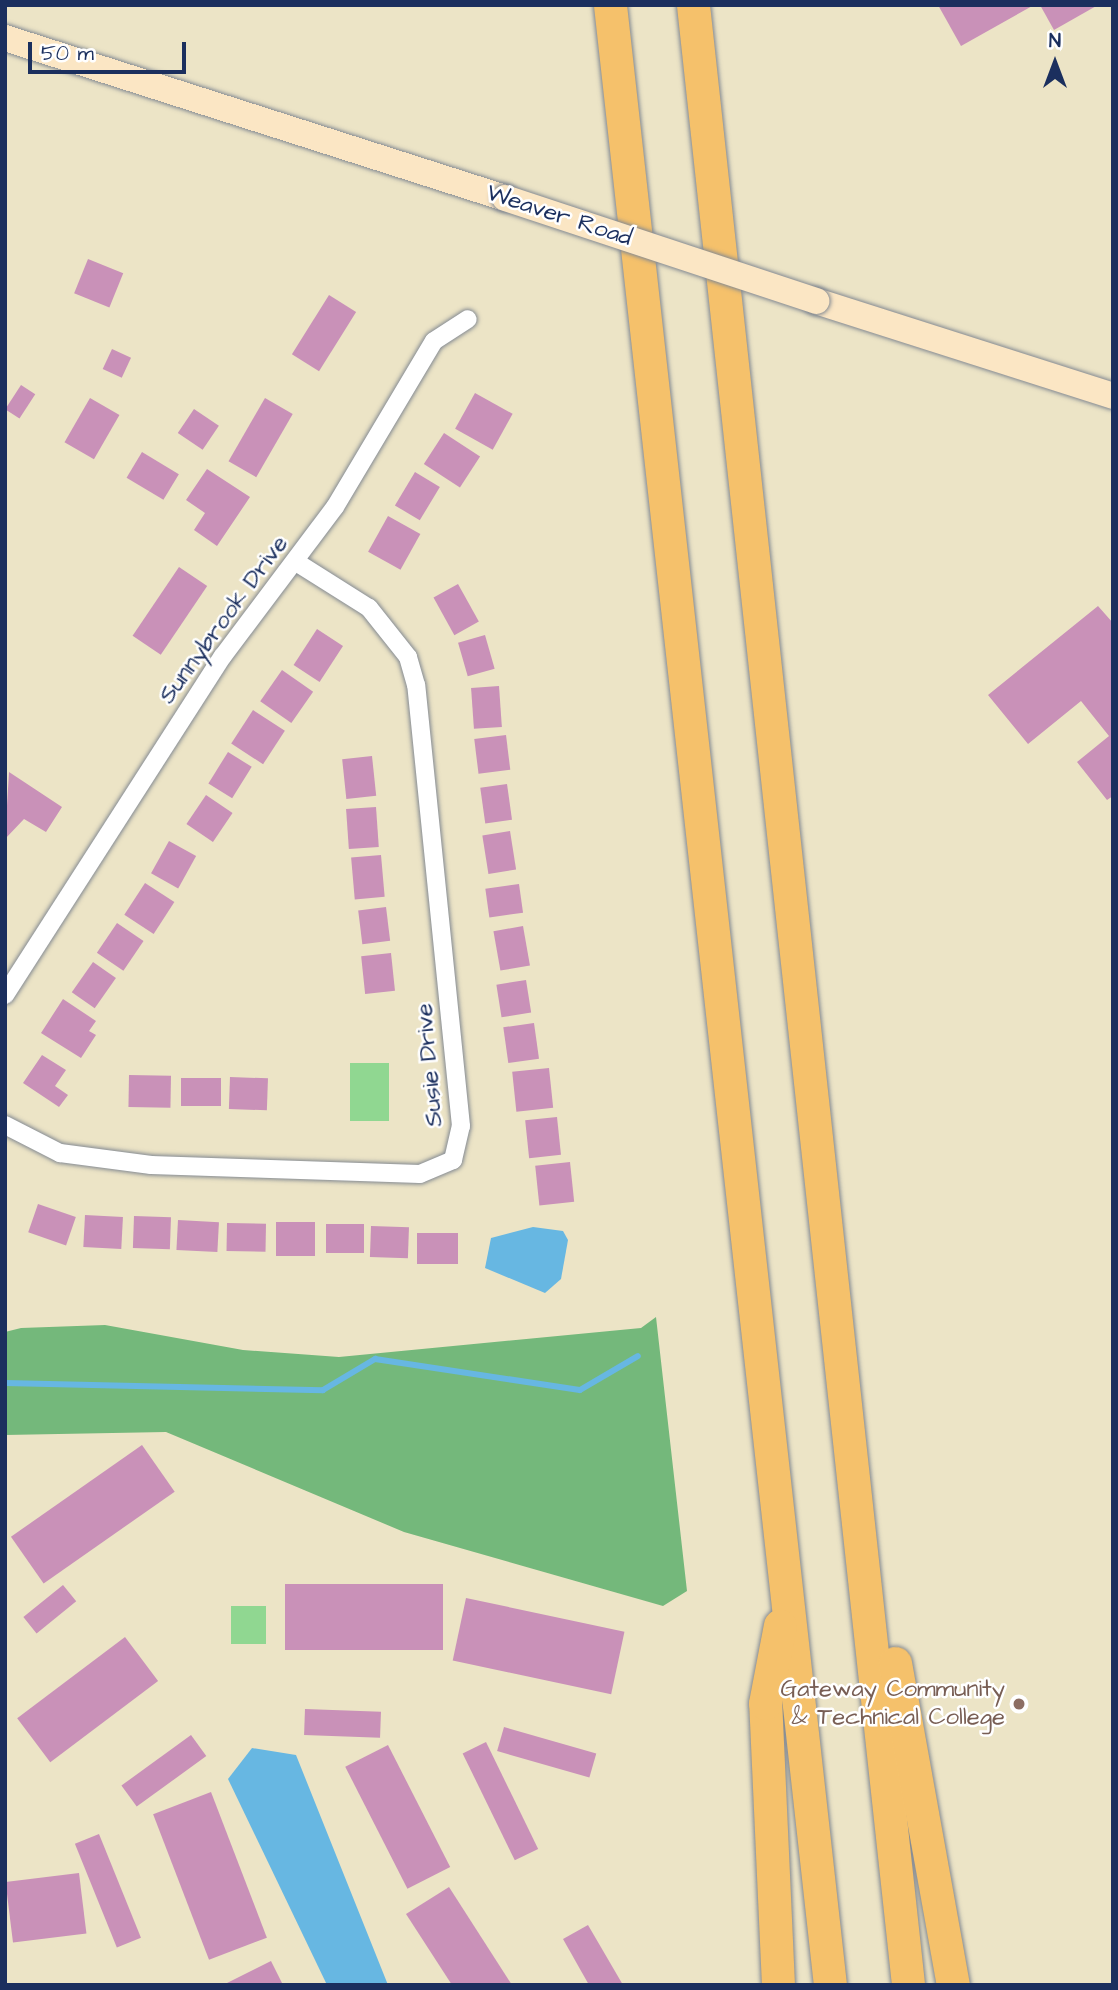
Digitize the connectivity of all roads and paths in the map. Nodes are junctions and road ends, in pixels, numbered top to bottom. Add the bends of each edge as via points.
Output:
1 (610, 5) edge
2 (693, 5) edge
3 (5, 38) edge
4 (468, 319) dead end
5 (1113, 396) edge
6 (296, 562) junction
7 (5, 995) edge
8 (5, 1125) edge
9 (837, 1314) junction
10 (786, 1595) junction
11 (778, 1985) edge
12 (830, 1985) edge
13 (908, 1985) edge
14 (953, 1985) edge

1 - 10 highway
2 - 9 highway
3 - 5 main road, Weaver Road, bridge
4 - 6 street, Sunnybrook Drive via 434,341
6 - 7 street, Sunnybrook Drive via 223,656
6 - 8 street, Susie Drive via 369,608 408,657 416,685 461,1126 453,1160 420,1174 151,1165 60,1153
9 - 13 highway
9 - 14 highway
10 - 11 highway via 765,1703
10 - 12 highway

